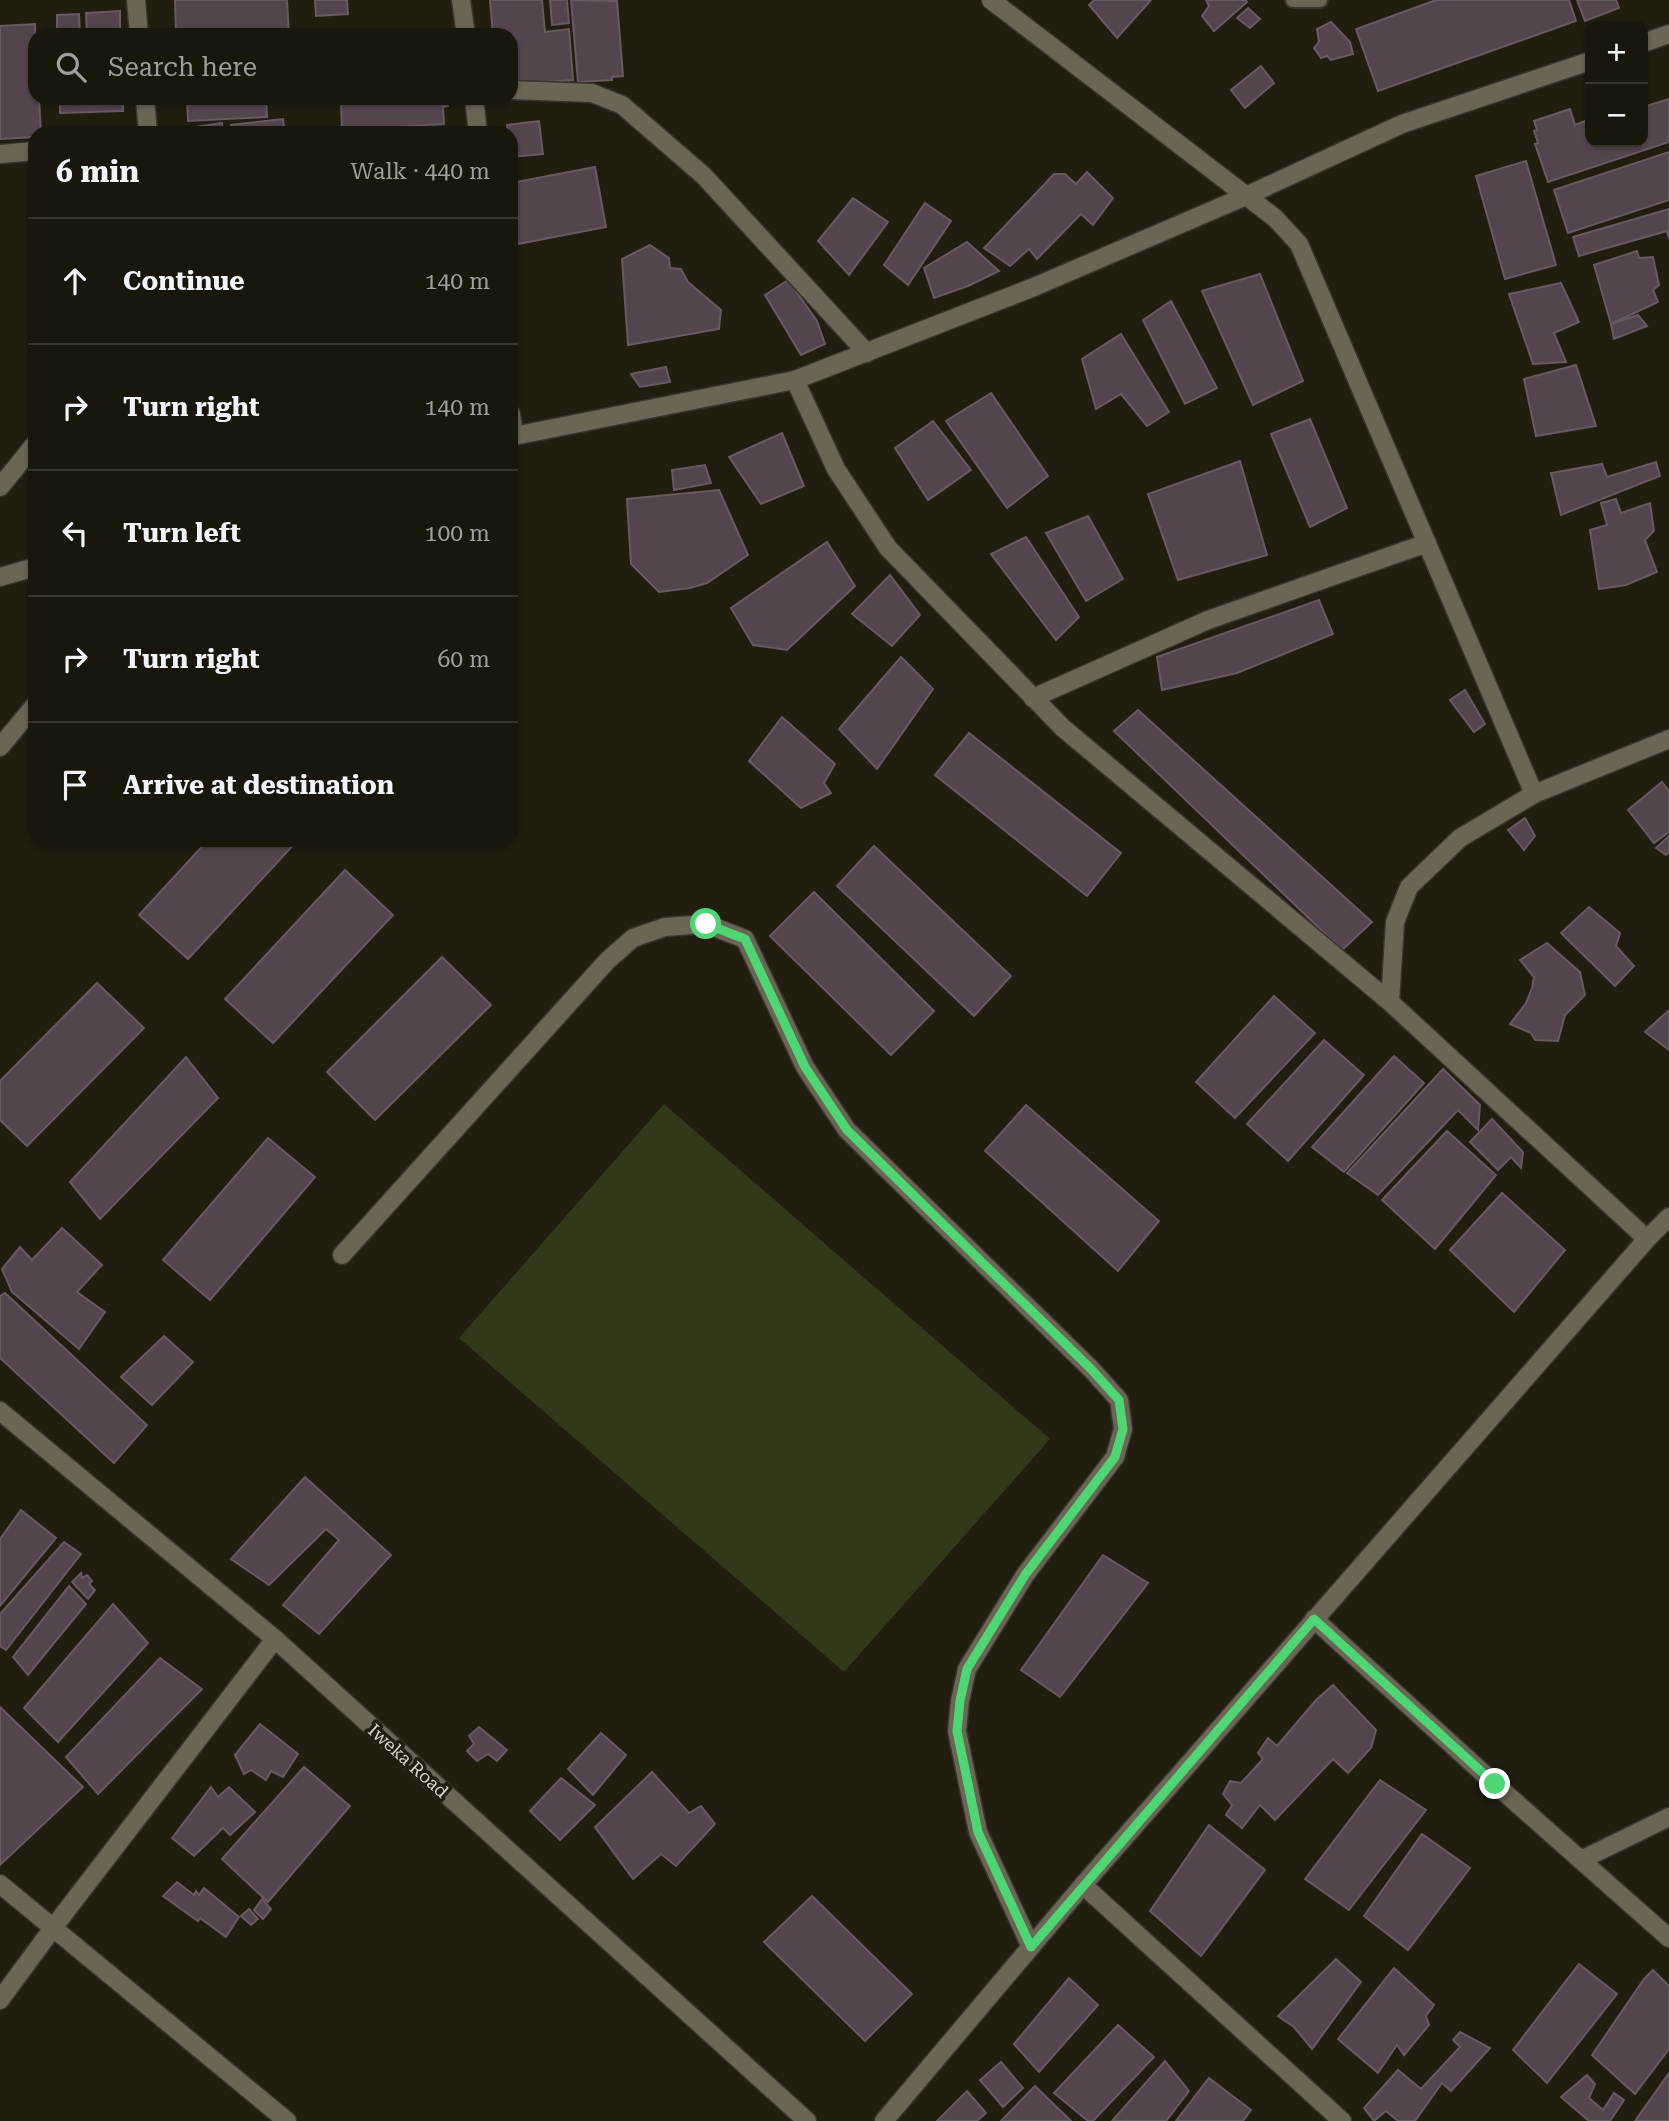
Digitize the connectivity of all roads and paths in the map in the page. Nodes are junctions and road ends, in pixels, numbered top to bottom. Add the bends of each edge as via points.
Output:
1 (136, 0) edge
2 (461, 0) edge
3 (991, 0) edge
4 (1293, 0) edge
5 (1320, 0) edge
6 (138, 28) edge
7 (465, 28) edge
8 (1669, 34) edge
9 (1648, 41) edge
10 (1585, 63) edge
11 (518, 90) edge
12 (146, 105) edge
13 (475, 105) edge
14 (147, 126) edge
15 (477, 126) edge
16 (28, 151) edge
17 (0, 154) edge
18 (1246, 196) junction
19 (867, 353) junction
20 (795, 380) junction
21 (518, 436) edge
22 (28, 453) edge
23 (0, 487) edge
24 (1427, 543) junction
25 (28, 569) edge
26 (0, 577) edge
27 (1033, 698) junction
28 (28, 713) edge
29 (1669, 739) edge
30 (0, 747) edge
31 (1534, 794) junction
32 (1390, 1002) junction
33 (1669, 1217) edge
34 (1647, 1239) junction
35 (342, 1255) dead end
36 (0, 1411) edge
37 (1314, 1619) junction
38 (275, 1639) junction
39 (1669, 1816) edge
40 (1581, 1860) junction
41 (0, 1884) edge
42 (1083, 1885) junction
43 (53, 1928) junction
44 (1669, 1938) edge
45 (1031, 1947) junction
46 (0, 2000) edge
47 (287, 2121) edge
48 (807, 2121) edge
49 (884, 2121) edge
50 (1342, 2121) edge

1 - 6 street
2 - 7 street
3 - 18 street
4 - 5 lane
8 - 9 street
10 - 18 street via 1402,124
11 - 19 street via 592,93 622,104 704,176
12 - 14 street
13 - 15 street
16 - 17 street
18 - 19 street
18 - 24 street via 1299,244
19 - 20 street
20 - 21 street
20 - 27 street via 836,469 888,548
22 - 23 street
24 - 27 street via 1208,620
24 - 31 street
25 - 26 street
27 - 32 street
28 - 30 street
29 - 31 street
31 - 32 street via 1460,838 1409,887 1395,922
32 - 34 street
33 - 34 street
34 - 37 street
35 - 45 street via 607,961 633,938 665,927 706,924 745,939 805,1067 847,1130 1119,1400 1123,1429 1115,1457 1025,1575 967,1669 960,1701 957,1731 978,1832
36 - 38 street, Iweka Road
37 - 40 street
37 - 42 street
38 - 43 street
38 - 48 street, Iweka Road
39 - 40 street
40 - 44 street
41 - 43 street
42 - 45 street
42 - 50 street
43 - 46 street
43 - 47 street
45 - 49 street

